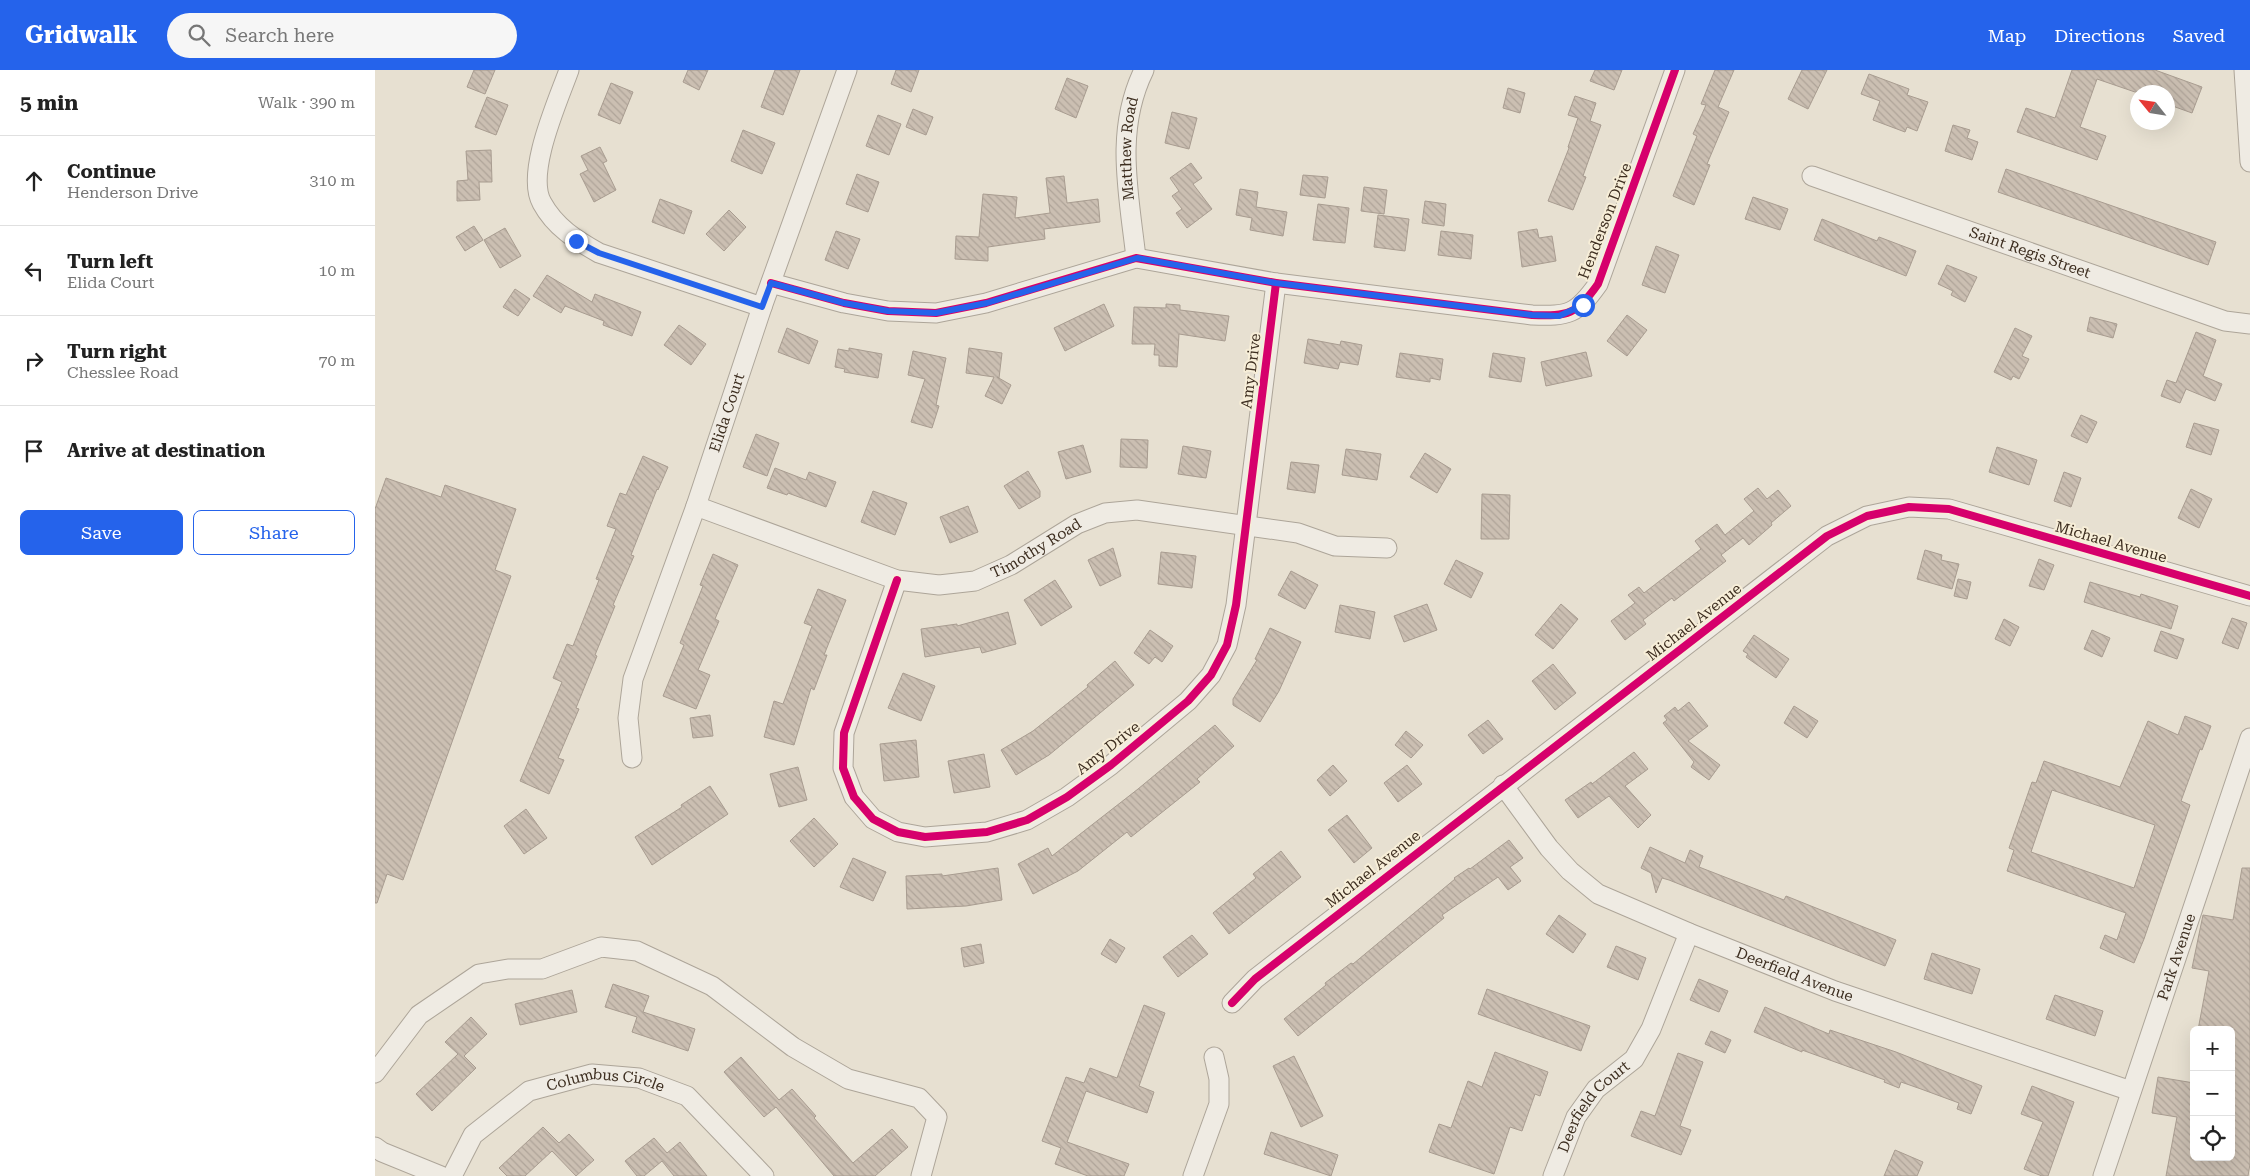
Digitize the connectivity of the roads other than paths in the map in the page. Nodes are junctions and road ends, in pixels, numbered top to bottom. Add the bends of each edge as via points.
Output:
1 (569, 70) edge
2 (847, 70) edge
3 (1143, 70) edge
4 (1675, 70) edge
5 (2244, 70) edge
6 (2250, 162) edge
7 (1812, 176) dead end
8 (1137, 258) junction
9 (771, 283) junction
10 (1276, 283) junction
11 (762, 307) junction
12 (2250, 324) edge
13 (696, 506) junction
14 (1245, 526) junction
15 (1387, 548) dead end
16 (897, 580) junction
17 (2250, 596) edge
18 (2250, 738) edge
19 (633, 758) dead end
20 (1503, 785) junction
21 (1689, 933) junction
22 (1233, 1003) dead end
23 (1214, 1056) dead end
24 (375, 1073) edge
25 (2131, 1091) junction
26 (377, 1150) edge
27 (761, 1175) edge
28 (441, 1176) edge
29 (452, 1176) edge
30 (921, 1176) edge
31 (1193, 1176) edge
32 (1553, 1176) edge
33 (2103, 1176) edge

1 - 11 street via 543,143 537,174 541,202 556,224 576,241 599,253
2 - 9 street, Elida Court
3 - 8 street, Matthew Road via 1128,113 1125,158
4 - 10 street, Henderson Drive via 1598,284 1583,305 1559,316 1532,315
5 - 6 street
7 - 12 street, Saint Regis Street via 2225,321
8 - 9 street, Henderson Drive via 987,303 936,313 888,311
8 - 10 street, Henderson Drive
9 - 11 street, Elida Court
10 - 14 street, Amy Drive
11 - 13 street, Elida Court
13 - 16 street, Timothy Road
13 - 19 street, Elida Court via 633,679 628,718
14 - 15 street, Timothy Road via 1298,533 1335,546
14 - 16 street, Timothy Road via 1137,510 1105,513 1077,524 1011,565 975,581 939,584
14 - 16 street, Amy Drive via 1229,638 1211,675 1188,701 1067,797 1027,820 987,832 925,837 899,832 873,819 854,797 843,768 844,733
17 - 20 street, Michael Avenue via 1949,509 1909,507 1867,516 1827,536
18 - 25 street, Park Avenue
20 - 21 street, Deerfield Avenue via 1549,848 1598,894
20 - 22 street, Michael Avenue via 1255,979
21 - 25 street, Deerfield Avenue via 1835,991
21 - 32 street, Deerfield Court via 1651,1029 1634,1060 1596,1089 1576,1117
23 - 31 street via 1219,1079 1219,1104
24 - 30 street via 419,1015 479,974 508,969 542,969 601,947 637,951 712,986 793,1047 849,1078 919,1098 937,1117
25 - 33 street, Park Avenue
26 - 28 street
27 - 29 street, Columbus Circle via 687,1096 639,1078 592,1074 529,1091 473,1135

